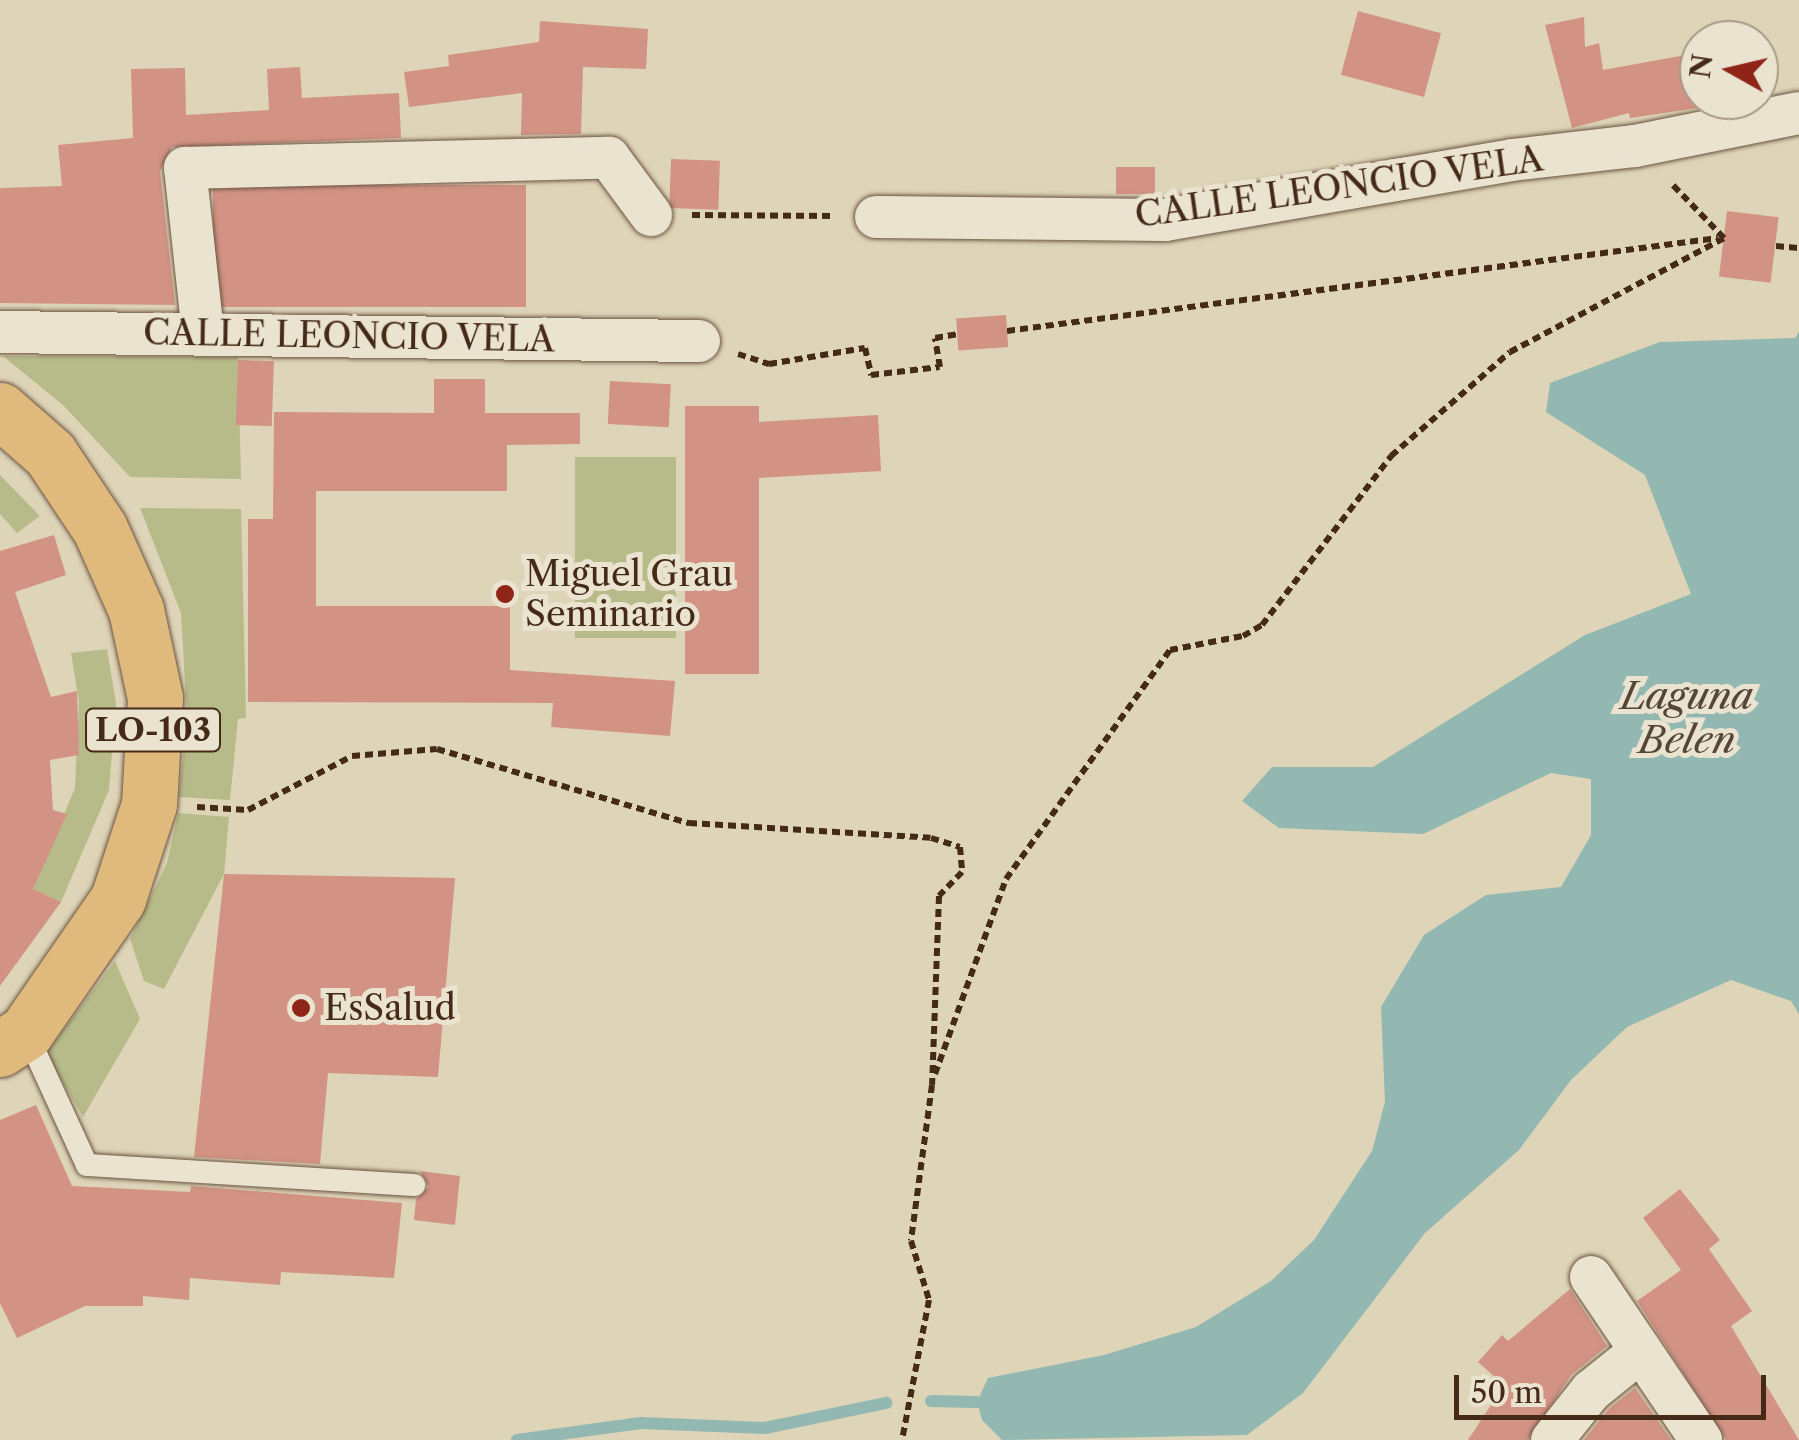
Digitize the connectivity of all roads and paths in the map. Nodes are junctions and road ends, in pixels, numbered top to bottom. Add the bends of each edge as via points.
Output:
1 (1799, 114) edge
2 (1635, 146) junction
3 (651, 214) joint
4 (876, 217) joint
5 (1724, 238) junction
6 (1776, 246) dead end
7 (1799, 248) edge
8 (1007, 331) dead end
9 (0, 332) edge
10 (204, 333) junction
11 (957, 334) dead end
12 (699, 341) joint
13 (0, 410) edge
14 (149, 804) junction
15 (13, 1041) edge
16 (932, 1085) junction
17 (414, 1186) dead end
18 (1591, 1277) dead end
19 (1641, 1351) junction
20 (902, 1440) edge
21 (1552, 1440) edge
22 (1701, 1440) edge

1 - 2 street, CALLE LEONCIO VELA
2 - 4 street, CALLE LEONCIO VELA via 1512,160 1165,220
2 - 5 path
3 - 4 path
3 - 10 street via 610,158 185,168
5 - 8 path
5 - 16 path via 1510,352 1390,456 1262,626 1244,636 1170,650 1006,879
6 - 7 path
9 - 10 street, CALLE LEONCIO VELA
10 - 12 street, CALLE LEONCIO VELA
11 - 12 path via 935,338 940,367 871,376 866,348 768,364
13 - 14 main road, LO-103 via 50,454 80,496 136,610 155,698
14 - 15 main road, LO-103 via 118,899
14 - 16 path via 248,810 352,756 419,748 471,756 690,823 931,838 960,847 962,872 939,896
15 - 17 lane via 87,1165
16 - 20 path via 910,1241 929,1300
18 - 19 street
19 - 21 street via 1591,1391
19 - 22 street

